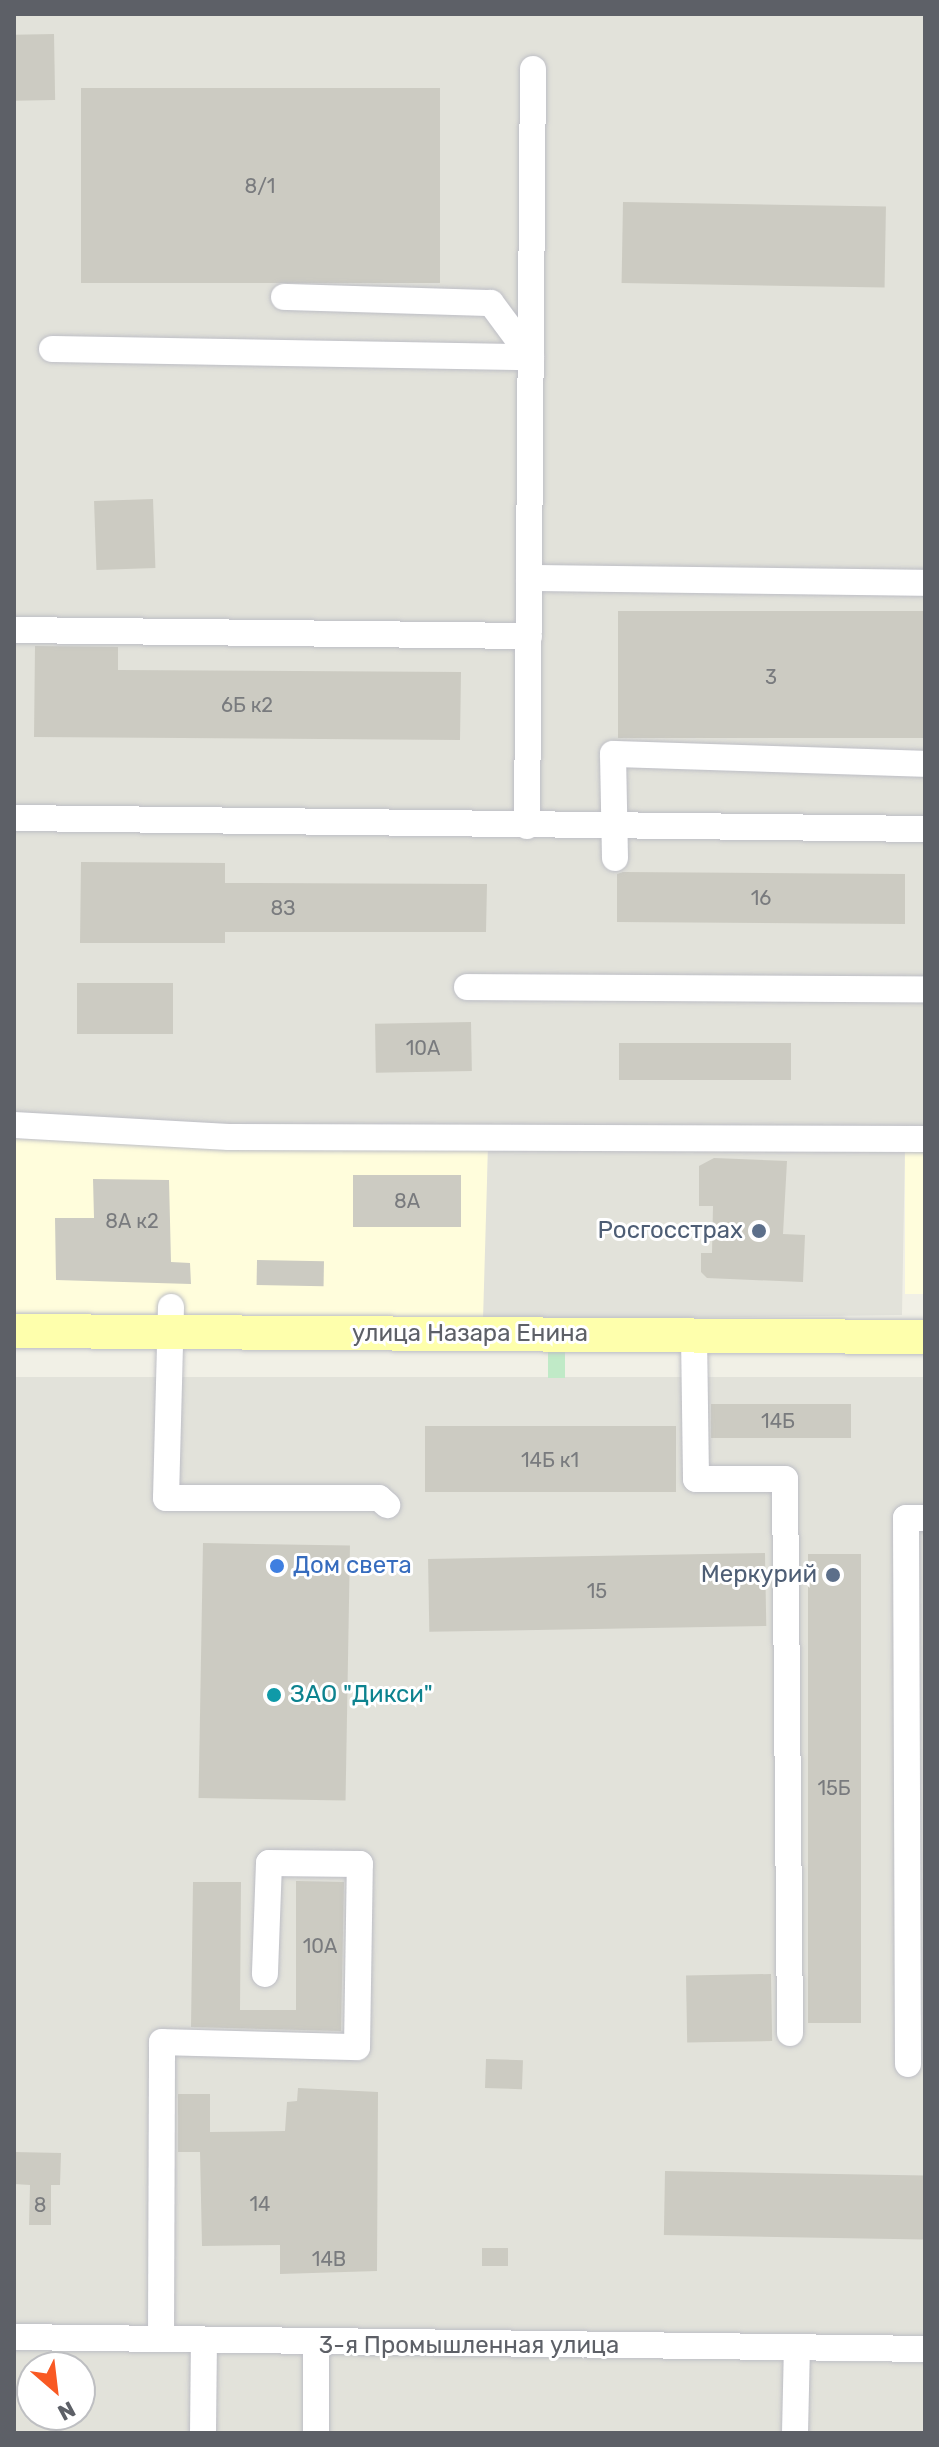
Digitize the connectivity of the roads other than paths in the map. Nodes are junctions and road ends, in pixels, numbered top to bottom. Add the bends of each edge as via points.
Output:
1 (533, 69) dead end
2 (284, 297) dead end
3 (52, 349) dead end
4 (531, 357) junction
5 (529, 578) junction
6 (925, 583) edge
7 (14, 630) edge
8 (529, 636) junction
9 (925, 764) edge
10 (14, 818) edge
11 (527, 826) junction
12 (614, 826) junction
13 (925, 829) edge
14 (615, 858) dead end
15 (467, 987) dead end
16 (925, 989) edge
17 (14, 1125) edge
18 (925, 1139) edge
19 (170, 1320) junction
20 (14, 1331) edge
21 (694, 1335) junction
22 (925, 1337) edge
23 (387, 1505) dead end
24 (925, 1518) edge
25 (265, 1974) dead end
26 (790, 2033) dead end
27 (908, 2064) dead end
28 (14, 2337) edge
29 (161, 2339) junction
30 (204, 2340) junction
31 (316, 2345) junction
32 (797, 2348) junction
33 (925, 2349) edge
34 (203, 2433) edge
35 (316, 2433) edge
36 (795, 2433) edge

1 - 4 street
2 - 4 street via 491,303
3 - 4 street
4 - 5 street
5 - 6 street
5 - 8 street
7 - 8 street
8 - 11 street
9 - 12 street via 613,754
10 - 11 street
11 - 12 street
12 - 13 street
12 - 14 street
15 - 16 street
17 - 18 street via 229,1137
19 - 20 main road, улица Назара Енина
19 - 21 main road, улица Назара Енина
19 - 23 street via 166,1498 379,1498
21 - 22 main road, улица Назара Енина
21 - 26 street via 696,1479 785,1479
24 - 27 street via 906,1518
25 - 29 street via 269,1863 360,1864 357,2047 162,2042
28 - 29 street, 3-я Промышленная улица
29 - 30 street, 3-я Промышленная улица
30 - 31 street, 3-я Промышленная улица
30 - 34 street
31 - 32 street, 3-я Промышленная улица
31 - 35 street
32 - 33 street, 3-я Промышленная улица
32 - 36 street

